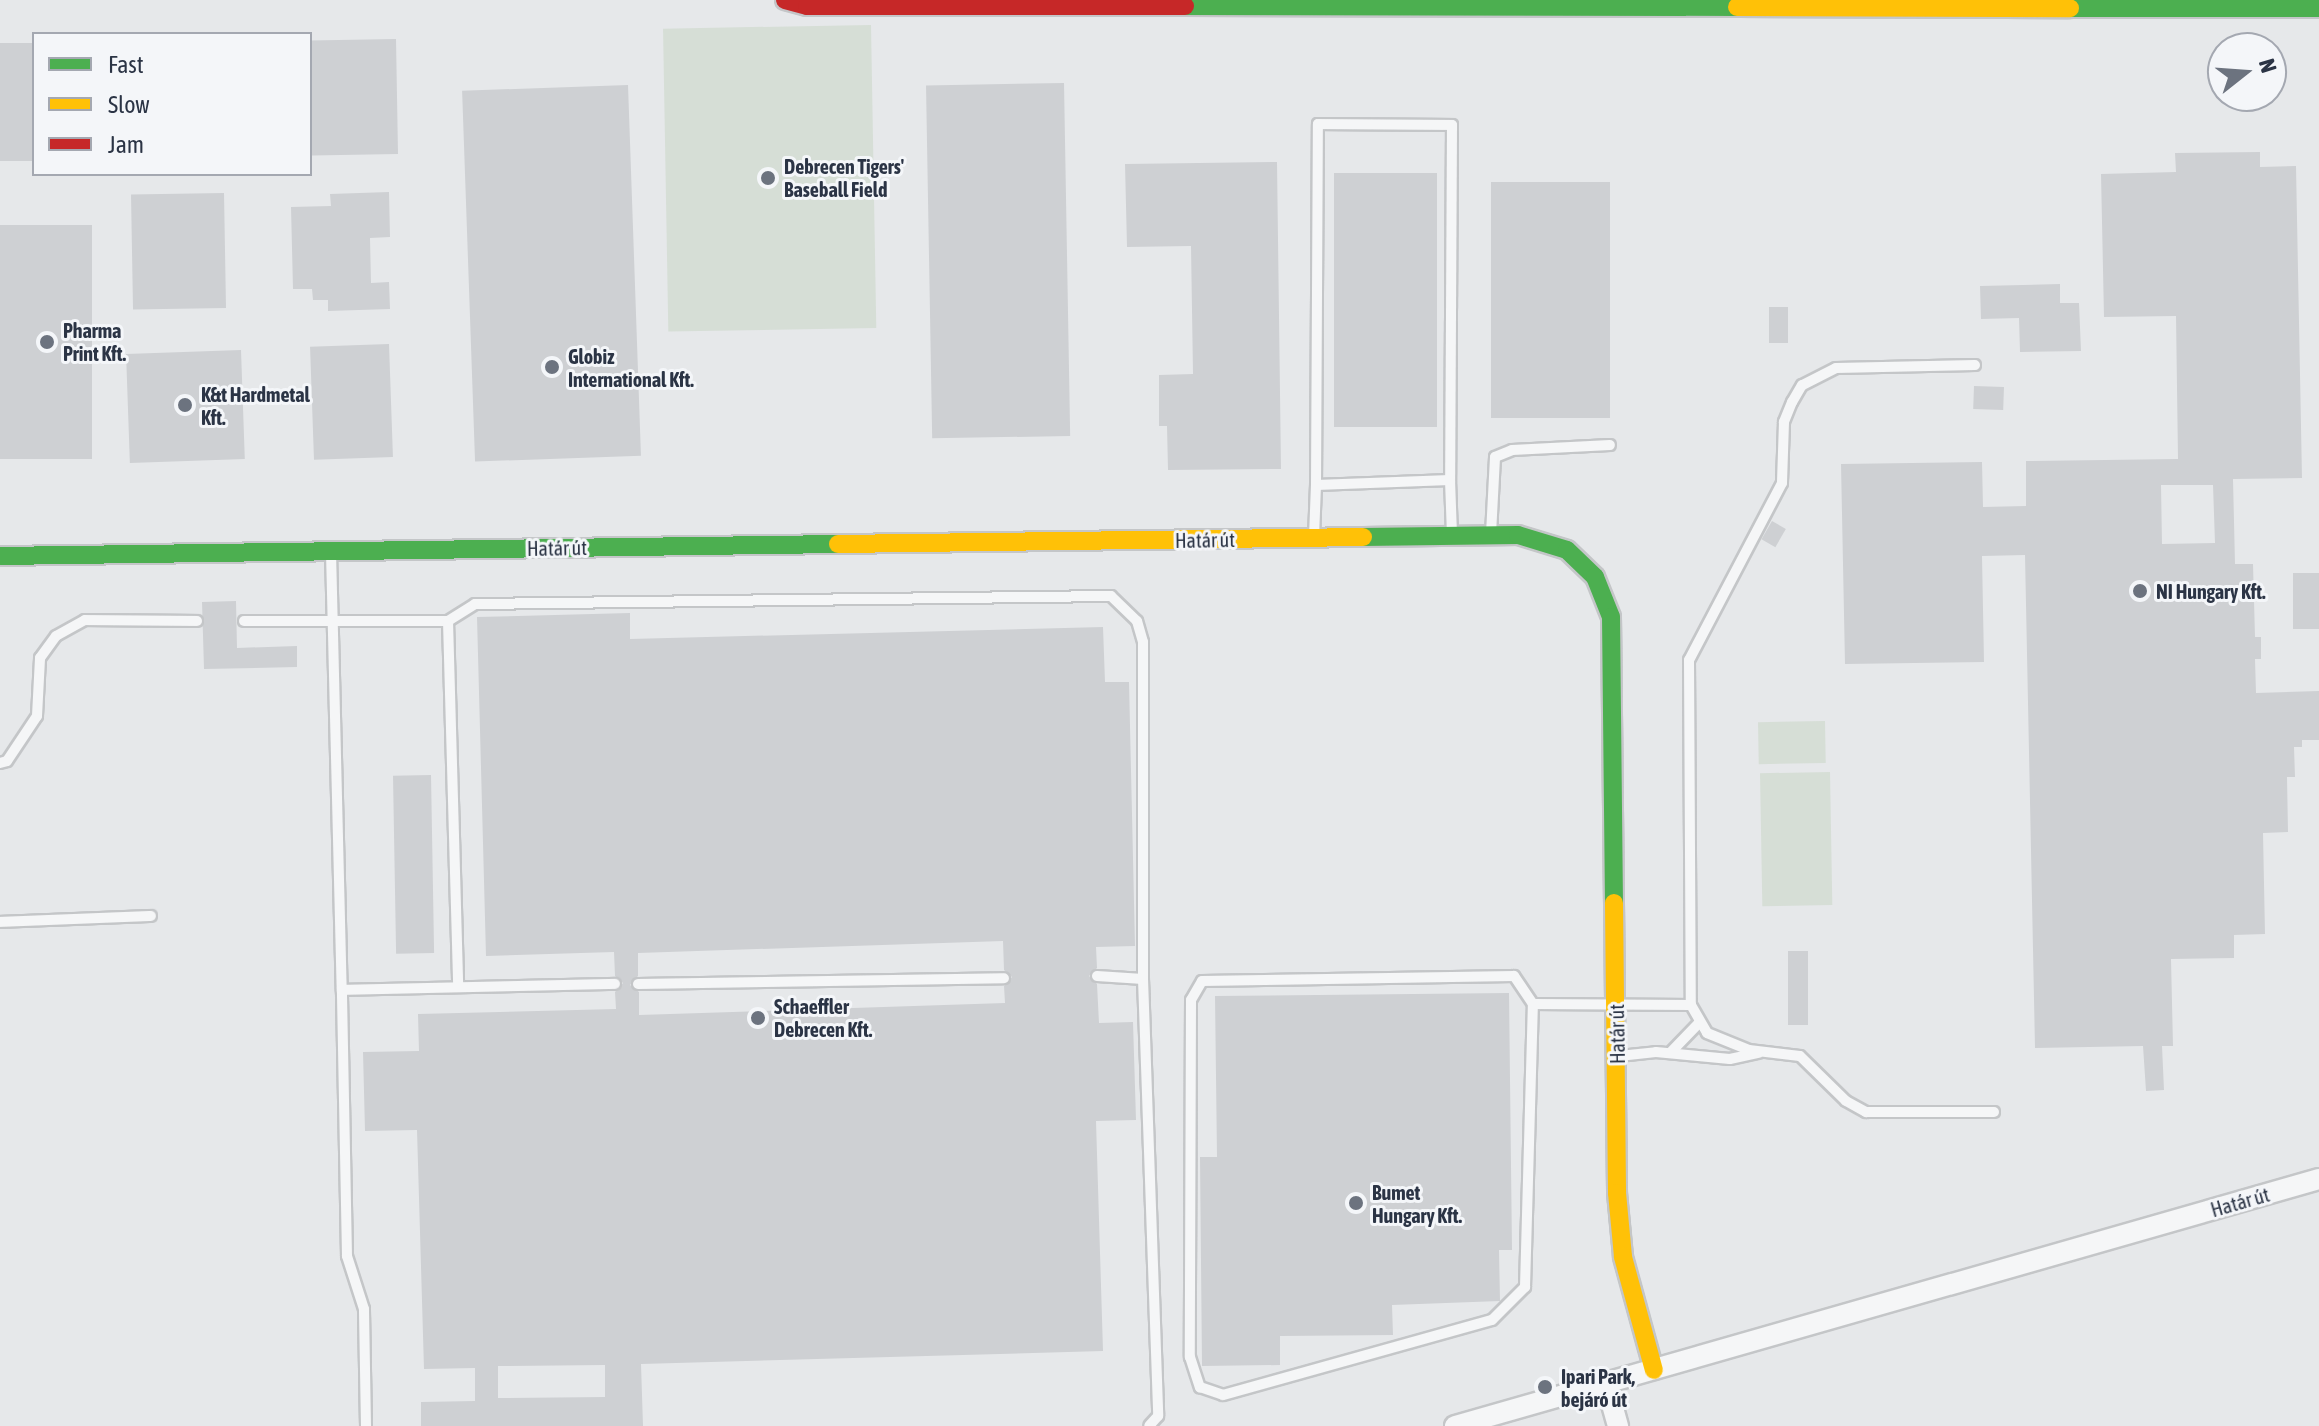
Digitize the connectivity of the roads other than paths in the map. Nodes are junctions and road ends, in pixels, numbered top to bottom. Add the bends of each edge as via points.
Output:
1 (785, 0) edge
2 (1747, 5) edge
3 (2319, 8) edge
4 (1975, 365) dead end
5 (1610, 445) dead end
6 (1450, 480) junction
7 (1316, 485) junction
8 (1452, 536) junction
9 (1491, 536) junction
10 (1314, 538) junction
11 (331, 551) junction
12 (0, 556) edge
13 (197, 621) dead end
14 (244, 621) dead end
15 (448, 621) junction
16 (332, 622) junction
17 (0, 763) edge
18 (151, 916) dead end
19 (0, 922) edge
20 (1097, 976) dead end
21 (1004, 978) dead end
22 (1143, 979) junction
23 (615, 984) dead end
24 (638, 984) dead end
25 (458, 986) junction
26 (342, 990) junction
27 (1617, 1003) junction
28 (1533, 1004) junction
29 (1691, 1005) junction
30 (1699, 1023) junction
31 (1762, 1052) junction
32 (1670, 1053) junction
33 (1617, 1056) junction
34 (1994, 1112) dead end
35 (2319, 1179) edge
36 (1654, 1370) junction
37 (1606, 1383) junction
38 (366, 1426) edge
39 (1149, 1426) edge
40 (1455, 1426) edge
41 (1618, 1426) edge

1 - 2 street via 807,6
2 - 3 street
4 - 29 lane via 1836,368 1802,385 1792,402 1784,422 1782,483 1689,660
5 - 9 lane via 1512,450 1495,457
6 - 7 lane
6 - 7 lane via 1452,125 1318,124
6 - 8 lane
7 - 10 lane
8 - 9 street, Határ út
8 - 10 street, Határ út
9 - 27 street, Határ út via 1544,540 1567,550 1595,577 1611,617
10 - 11 street, Határ út
11 - 12 street, Határ út
11 - 16 lane
13 - 17 lane via 85,620 56,636 40,658 35,721
14 - 16 lane
15 - 16 lane
15 - 22 lane via 475,604 1111,596 1137,621 1143,642
15 - 25 lane
16 - 26 lane
18 - 19 lane
20 - 22 lane
21 - 24 lane
22 - 39 lane via 1158,1416
23 - 25 lane
25 - 26 lane
26 - 38 lane via 347,1256 364,1309
27 - 28 lane
27 - 29 lane
27 - 33 street, Határ út
28 - 28 lane via 1514,976 1202,981 1191,1000 1190,1357 1200,1387 1223,1395 1492,1320 1525,1287
29 - 30 lane
30 - 31 lane via 1707,1033
30 - 32 lane
31 - 32 lane via 1730,1059
31 - 34 lane via 1800,1056 1846,1101 1866,1112
32 - 33 lane
33 - 36 street, Határ út via 1623,1257
35 - 36 street, Határ út
36 - 37 street, Határ út
37 - 40 street, Határ út
37 - 41 street

